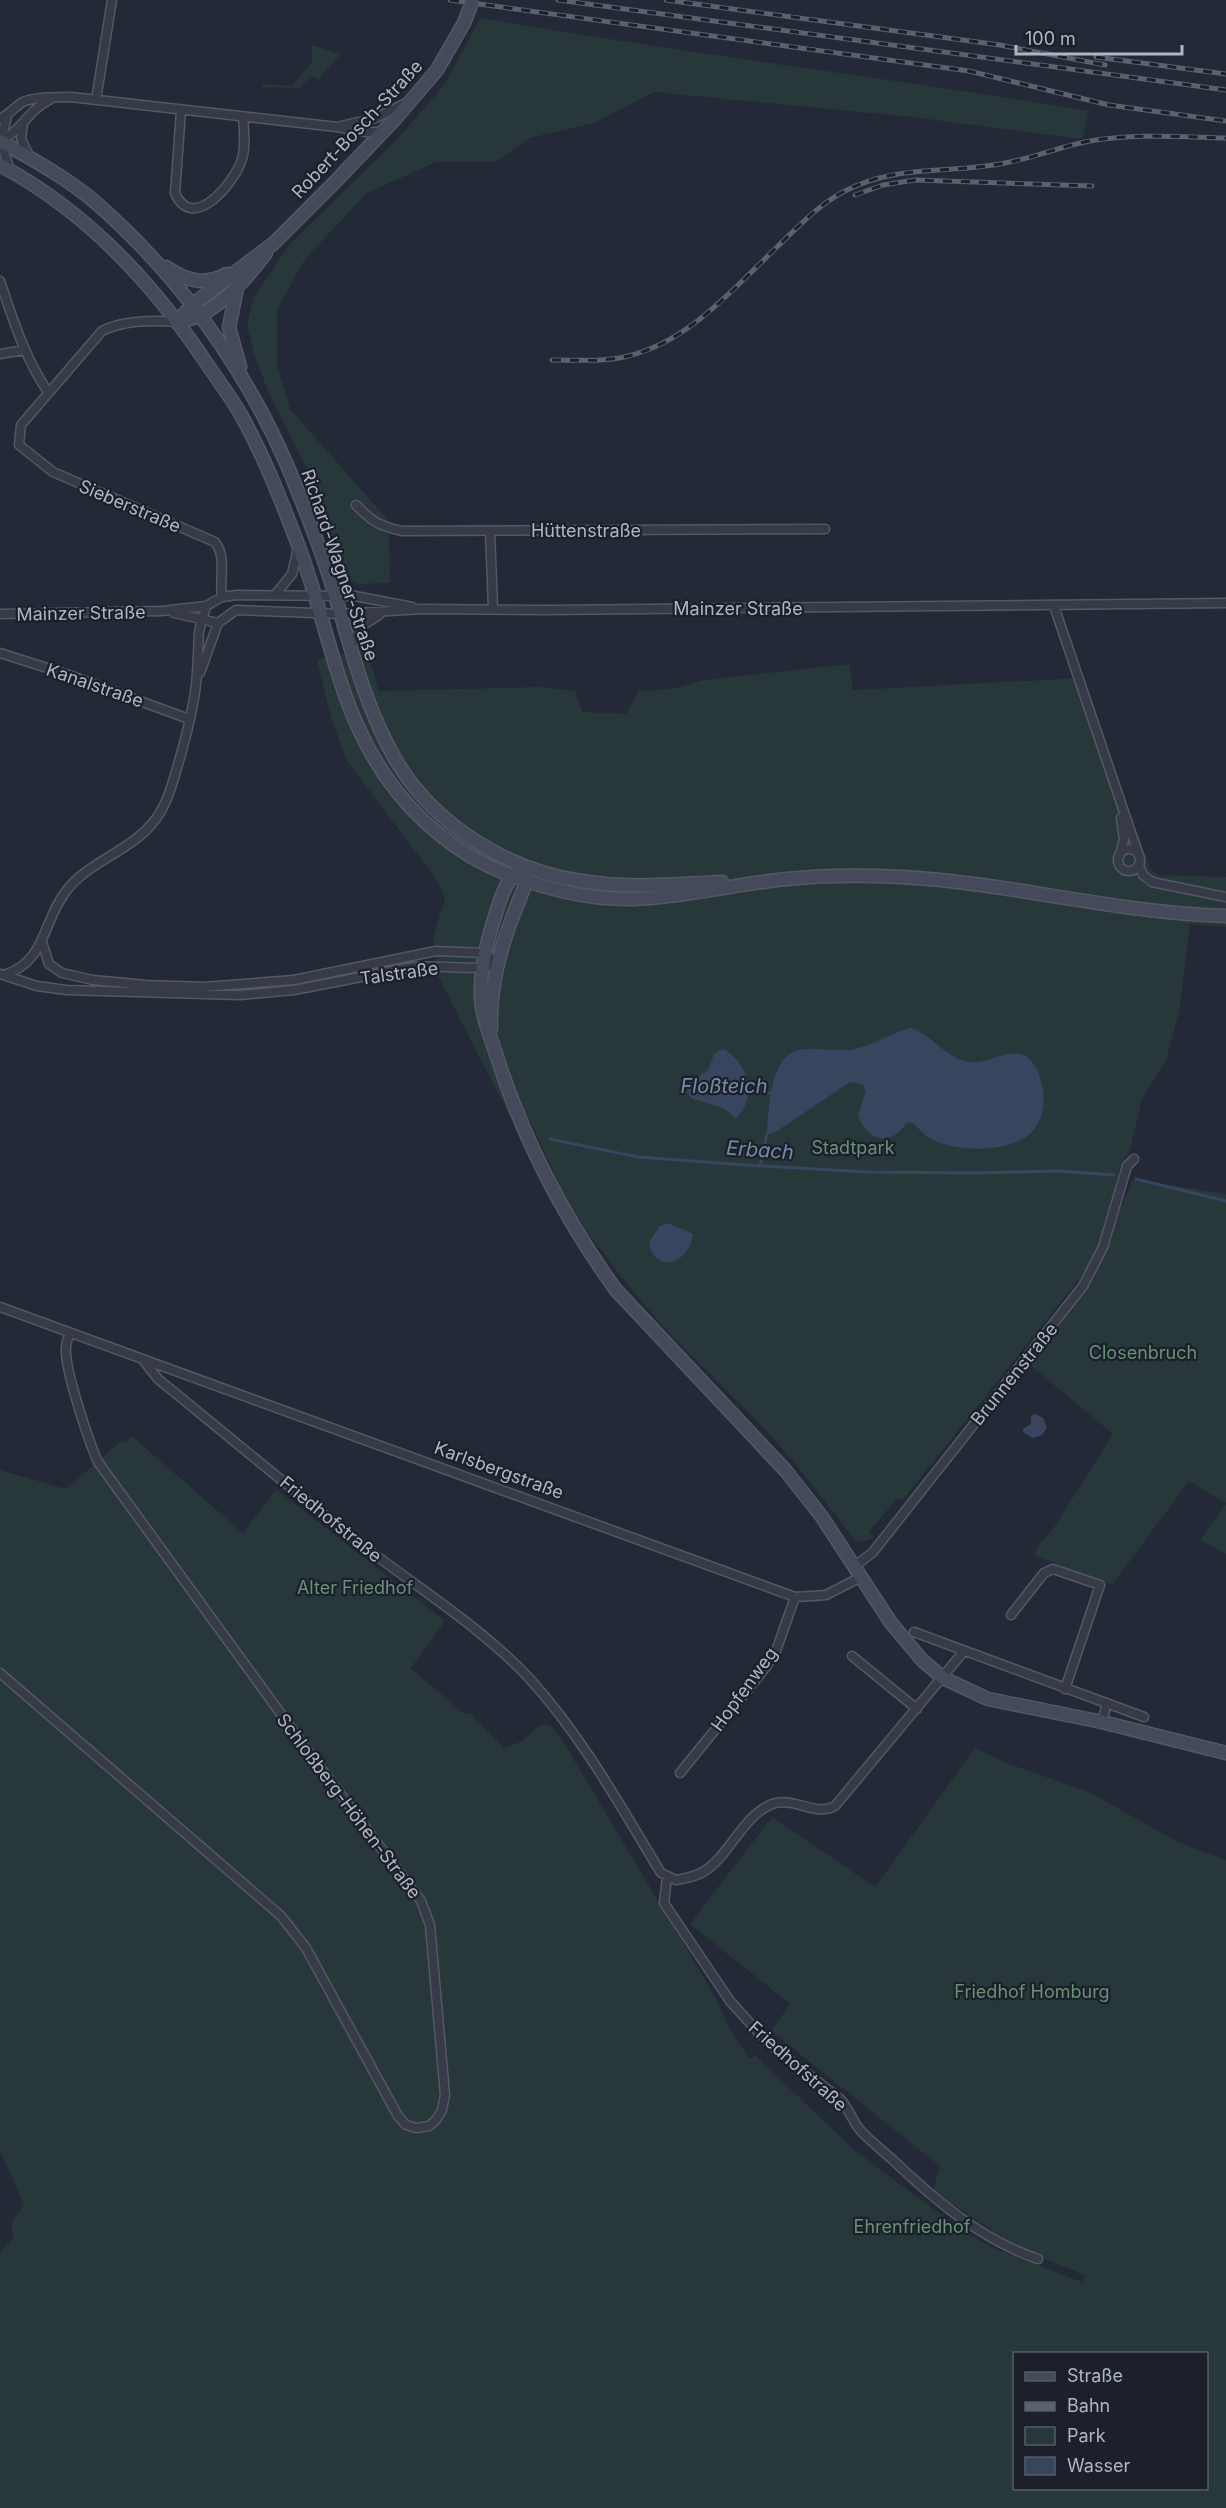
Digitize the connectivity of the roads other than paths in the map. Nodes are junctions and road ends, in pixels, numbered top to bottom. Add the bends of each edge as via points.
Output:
1 (112, 0) edge
2 (473, 0) edge
3 (54, 98) junction
4 (96, 100) junction
5 (411, 101) junction
6 (181, 111) junction
7 (243, 117) junction
8 (3, 118) edge
9 (23, 123) junction
10 (336, 127) junction
11 (383, 132) junction
12 (0, 142) edge
13 (29, 157) junction
14 (5, 168) edge
15 (274, 243) junction
16 (154, 259) junction
17 (247, 263) junction
18 (0, 281) edge
19 (237, 286) junction
20 (192, 305) junction
21 (201, 316) junction
22 (177, 322) junction
23 (24, 350) junction
24 (0, 354) edge
25 (245, 384) junction
26 (48, 392) junction
27 (356, 505) dead end
28 (825, 529) dead end
29 (490, 531) junction
30 (298, 545) junction
31 (276, 595) junction
32 (313, 595) junction
33 (335, 596) junction
34 (222, 597) junction
35 (1226, 603) edge
36 (206, 606) junction
37 (1054, 606) junction
38 (422, 609) junction
39 (492, 609) junction
40 (162, 611) junction
41 (387, 612) junction
42 (0, 614) edge
43 (319, 614) junction
44 (341, 614) junction
45 (203, 619) junction
46 (218, 623) junction
47 (351, 650) junction
48 (0, 653) edge
49 (196, 682) junction
50 (189, 719) junction
51 (1116, 794) junction
52 (1138, 853) junction
53 (1119, 855) junction
54 (1139, 865) junction
55 (525, 867) junction
56 (511, 875) junction
57 (780, 880) junction
58 (527, 881) junction
59 (1226, 897) edge
60 (1226, 916) edge
61 (42, 942) junction
62 (486, 953) junction
63 (497, 963) junction
64 (482, 967) junction
65 (2, 975) edge
66 (492, 1040) junction
67 (1134, 1159) dead end
68 (0, 1307) edge
69 (70, 1334) junction
70 (144, 1361) junction
71 (857, 1572) junction
72 (795, 1597) junction
73 (1011, 1615) dead end
74 (914, 1632) dead end
75 (964, 1651) junction
76 (852, 1656) dead end
77 (0, 1673) edge
78 (943, 1678) junction
79 (1065, 1689) junction
80 (1107, 1703) junction
81 (917, 1709) junction
82 (1144, 1717) dead end
83 (1102, 1722) junction
84 (1226, 1753) edge
85 (680, 1773) dead end
86 (667, 1876) junction
87 (1038, 2259) dead end

1 - 4 street
2 - 5 main road, Robert-Bosch-Straße, bridge via 437,70
3 - 4 street
3 - 8 street via 23,102
3 - 9 street via 37,107
4 - 6 street
5 - 10 street via 367,121
5 - 11 main road, Robert-Bosch-Straße
6 - 7 street
6 - 7 street via 175,193 190,208 212,201 237,172 244,148
7 - 10 street
8 - 12 street
9 - 12 street
9 - 13 street via 21,139
10 - 11 street
11 - 15 main road, Robert-Bosch-Straße
12 - 13 main road, Richard-Wagner-Straße
12 - 14 street
13 - 16 main road, Richard-Wagner-Straße via 93,200
14 - 22 main road, Richard-Wagner-Straße via 77,216 114,248 141,275
15 - 17 main road, Robert-Bosch-Straße
15 - 19 main road, Robert-Bosch-Straße
16 - 17 main road via 179,276 198,282 218,278
16 - 20 main road, Richard-Wagner-Straße
17 - 20 main road, Robert-Bosch-Straße
18 - 23 street
19 - 21 main road, Robert-Bosch-Straße
19 - 25 main road via 229,327
20 - 21 main road, Richard-Wagner-Straße
20 - 22 main road, Robert-Bosch-Straße
21 - 22 main road, Robert-Bosch-Straße
21 - 25 main road, Richard-Wagner-Straße
22 - 26 street via 155,320 102,331
22 - 30 main road, Richard-Wagner-Straße via 241,416
23 - 24 street
23 - 26 street
25 - 33 main road, Richard-Wagner-Straße via 286,465
26 - 34 street, Sieberstraße via 21,425 19,445 44,467 214,542 221,554
27 - 29 street, Hüttenstraße via 369,519 402,531
28 - 29 street, Hüttenstraße
29 - 39 street
30 - 31 street via 292,574
30 - 32 main road, Richard-Wagner-Straße
31 - 32 street, Mainzer Straße
31 - 34 street, Mainzer Straße
32 - 33 street, Mainzer Straße
32 - 43 main road, Richard-Wagner-Straße
33 - 38 street, Mainzer Straße
33 - 44 main road, Richard-Wagner-Straße
34 - 36 street, Mainzer Straße
35 - 37 street, Mainzer Straße
36 - 40 street, Mainzer Straße
36 - 45 street
36 - 46 street via 214,611
37 - 39 street, Mainzer Straße
37 - 51 street
38 - 39 street, Mainzer Straße
38 - 41 street, Mainzer Straße
40 - 42 street, Mainzer Straße
40 - 45 street, Mainzer Straße
41 - 44 street, Mainzer Straße
41 - 47 street, Mainzer Straße via 360,627
43 - 44 street, Mainzer Straße
43 - 46 street, Mainzer Straße via 236,610
43 - 56 main road, Richard-Wagner-Straße via 361,737 387,780 433,829 476,860
44 - 47 main road, Richard-Wagner-Straße
45 - 46 street, Mainzer Straße
45 - 49 street
46 - 49 street
47 - 55 main road, Richard-Wagner-Straße via 380,729 412,784 472,840
48 - 50 street, Kanalstraße
49 - 50 street
50 - 61 street via 160,813 140,837 75,881 54,910
51 - 52 street
51 - 53 street via 1124,839
52 - 53 street via 1128,849
52 - 54 street
53 - 54 street via 1124,870
54 - 59 street via 1152,882
55 - 56 main road
55 - 57 main road, Richard-Wagner-Straße via 581,882 614,885
55 - 58 main road
56 - 58 main road, Richard-Wagner-Straße
56 - 62 main road
57 - 58 main road, Richard-Wagner-Straße via 631,899 569,893
57 - 60 main road via 864,876 937,880 1135,909
58 - 63 main road
61 - 62 street, Talstraße via 49,964 62,973 93,980 204,987 294,980 436,951
61 - 65 street via 29,963
62 - 63 street
62 - 64 main road
63 - 64 street, Talstraße
63 - 66 main road via 491,1009
64 - 65 street, Talstraße via 413,967 294,990 240,995 66,990
64 - 66 main road via 482,1014
66 - 71 main road via 532,1148 576,1232 616,1290 808,1497
67 - 71 street, Brunnenstraße via 1127,1166 1103,1247 1083,1286
68 - 69 street, Karlsbergstraße
69 - 70 street, Karlsbergstraße
69 - 77 street, Schloßberg-Höhen-Straße via 66,1349 71,1376 98,1462 421,1900 430,1925 444,2087 442,2110 436,2120 416,2128 406,2125 398,2116 306,1948 280,1916
70 - 72 street, Karlsbergstraße
70 - 86 street, Friedhofstraße via 158,1380 519,1667 552,1706 605,1781 661,1873
71 - 72 street, Karlsbergstraße via 839,1590
71 - 78 main road via 905,1642
72 - 85 street, Hopfenweg via 776,1651 766,1667
73 - 79 street via 1044,1573 1053,1569 1100,1585
74 - 75 street
75 - 78 street
75 - 79 street
76 - 81 street
78 - 81 street
78 - 83 main road via 988,1699
79 - 80 street
80 - 82 street
80 - 83 street
81 - 86 street via 835,1806 827,1810 783,1802 772,1804 759,1812 704,1872 676,1880
83 - 84 main road
86 - 87 street, Friedhofstraße via 664,1903 730,2001 766,2042 840,2099 859,2129 928,2193 1016,2252

